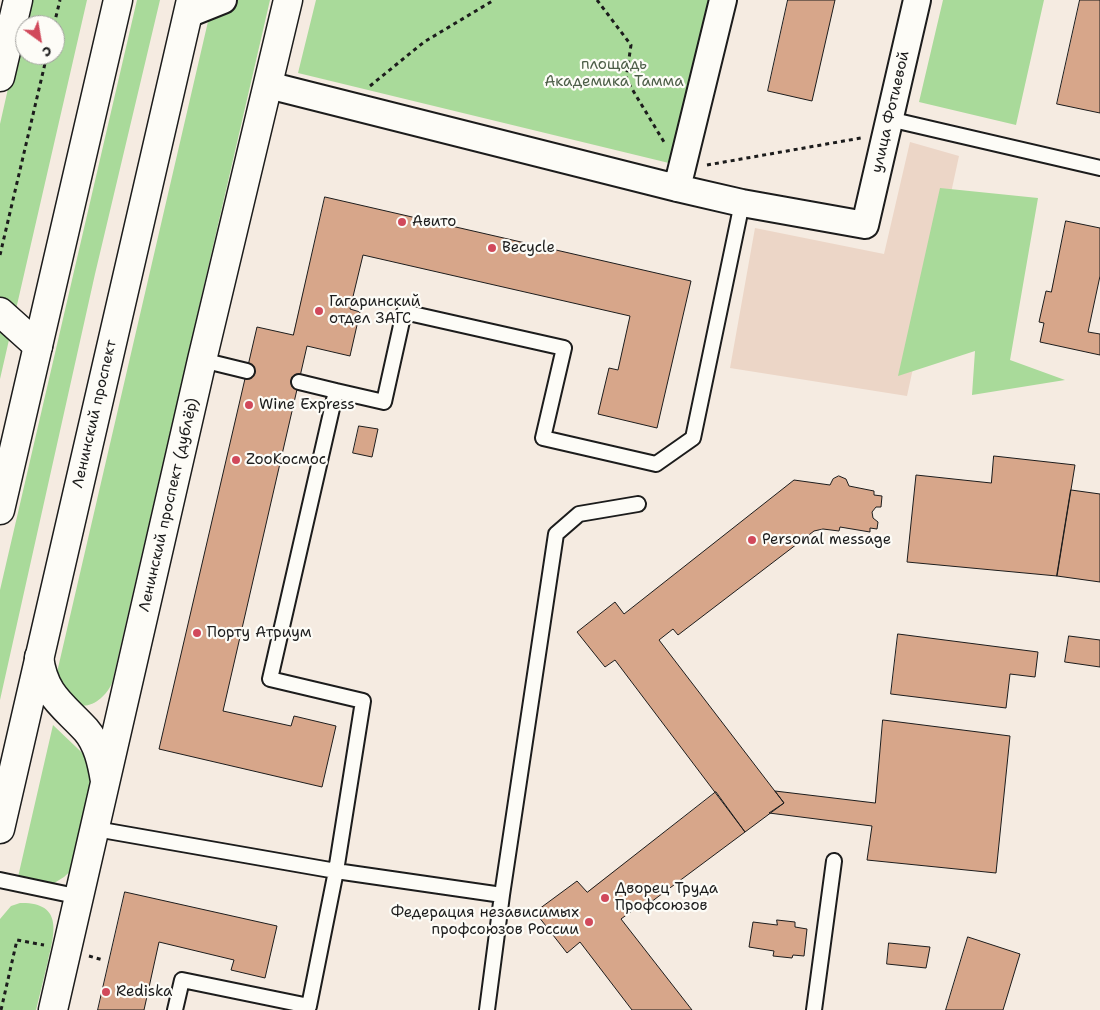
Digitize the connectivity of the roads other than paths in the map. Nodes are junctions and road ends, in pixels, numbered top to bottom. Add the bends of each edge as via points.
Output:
1 (18, 0) edge
2 (118, 0) edge
3 (223, 0) edge
4 (288, 0) edge
5 (723, 0) edge
6 (917, 0) edge
7 (189, 7) edge
8 (0, 77) edge
9 (268, 85) junction
10 (889, 119) junction
11 (1100, 168) edge
12 (679, 178) junction
13 (742, 203) junction
14 (0, 312) edge
15 (38, 346) junction
16 (202, 360) junction
17 (247, 370) dead end
18 (299, 382) dead end
19 (336, 391) junction
20 (638, 504) dead end
21 (0, 510) edge
22 (39, 657) junction
23 (106, 784) junction
24 (0, 829) edge
25 (96, 829) junction
26 (834, 861) dead end
27 (336, 871) junction
28 (0, 880) edge
29 (502, 896) junction
30 (80, 897) junction
31 (53, 1010) edge
32 (175, 1010) edge
33 (487, 1010) edge
34 (814, 1010) edge

1 - 8 main road
2 - 15 main road
3 - 7 street
4 - 9 main road, Ленинский проспект (дублёр)
5 - 12 street
6 - 10 street, улица Фотиевой
7 - 22 main road, Ленинский проспект
9 - 12 street
9 - 16 main road, Ленинский проспект (дублёр)
10 - 11 lane
10 - 13 street, улица Фотиевой via 866,225
12 - 13 street
13 - 19 lane via 693,438 656,464 543,438 564,348 404,312 384,402
14 - 15 main road
15 - 21 main road
16 - 17 lane
16 - 23 main road, Ленинский проспект (дублёр)
18 - 19 lane
19 - 27 lane via 270,678 363,701
20 - 29 lane via 579,514 556,534
22 - 23 main road via 47,687 96,746
22 - 24 main road, Ленинский проспект
23 - 25 main road, Ленинский проспект (дублёр)
25 - 27 lane
25 - 30 main road, Ленинский проспект (дублёр)
26 - 34 lane
27 - 29 lane
27 - 32 lane via 309,1006 182,980
28 - 30 lane
29 - 33 lane
30 - 31 main road, Ленинский проспект (дублёр)

